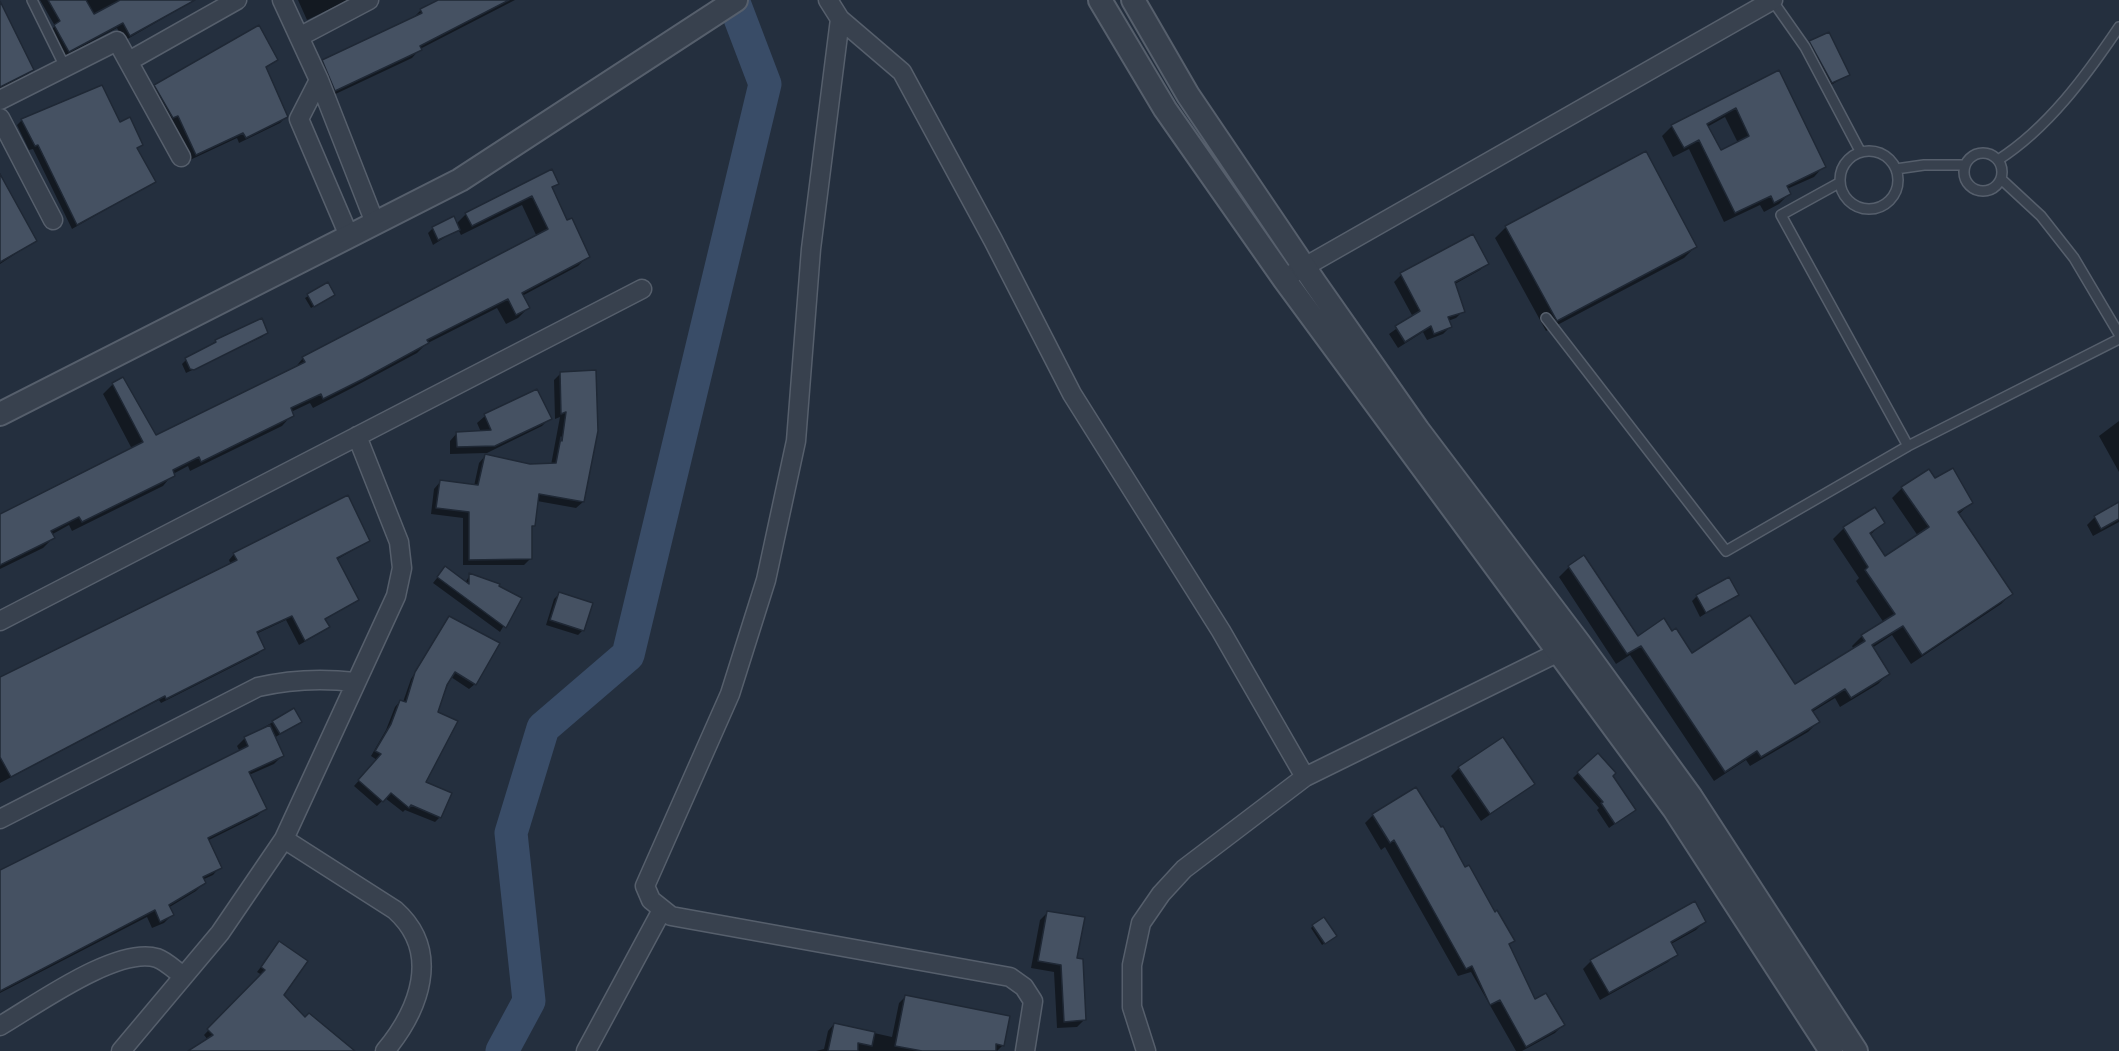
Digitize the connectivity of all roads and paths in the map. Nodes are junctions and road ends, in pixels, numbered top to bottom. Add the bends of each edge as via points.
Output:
1 (33, 0) edge
2 (237, 0) edge
3 (282, 0) edge
4 (369, 0) edge
5 (828, 0) edge
6 (1100, 0) edge
7 (1133, 0) edge
8 (1772, 0) edge
9 (729, 4) edge
10 (840, 19) junction
11 (2119, 27) edge
12 (299, 38) junction
13 (129, 61) junction
14 (64, 67) junction
15 (319, 80) junction
16 (0, 100) edge
17 (0, 118) edge
18 (1860, 152) junction
19 (181, 157) dead end
20 (1998, 160) junction
21 (1965, 165) junction
22 (1896, 169) junction
23 (2001, 179) junction
24 (1839, 183) junction
25 (53, 220) dead end
26 (375, 223) junction
27 (349, 236) junction
28 (1305, 267) junction
29 (1284, 279) junction
30 (642, 289) dead end
31 (1546, 318) dead end
32 (2119, 337) edge
33 (0, 414) edge
34 (357, 436) junction
35 (1908, 447) junction
36 (0, 621) edge
37 (1579, 643) junction
38 (1557, 652) junction
39 (356, 682) junction
40 (1305, 777) junction
41 (0, 819) edge
42 (284, 839) junction
43 (662, 910) junction
44 (183, 976) junction
45 (0, 1026) edge
46 (121, 1051) edge
47 (385, 1051) edge
48 (586, 1051) edge
49 (1025, 1051) edge
50 (1146, 1051) edge
51 (1831, 1051) edge
52 (1856, 1051) edge

1 - 14 lane
2 - 13 street
3 - 12 street
4 - 12 street
5 - 10 street
6 - 29 street via 1165,109
7 - 28 street via 1188,94
8 - 18 lane via 1805,47
8 - 28 street
9 - 26 street via 460,180
10 - 40 street via 902,72 1072,394 1221,631
10 - 43 street via 811,249 796,441 766,580 730,694 645,886 651,900
11 - 20 lane via 2045,124
12 - 15 street
13 - 14 street via 117,41
13 - 19 street
14 - 16 street
15 - 26 street
15 - 27 street via 299,119
17 - 25 street
18 - 22 lane via 1877,151
18 - 24 lane via 1842,167
20 - 21 lane via 1980,153
20 - 23 lane
21 - 22 lane
21 - 23 lane via 1965,178 1973,189 1992,189
22 - 24 lane via 1898,187 1880,207 1862,209 1853,205 1846,200
23 - 32 lane via 2041,216 2074,258
24 - 35 lane via 1781,215
26 - 27 street
27 - 33 street
28 - 29 street
28 - 37 street via 1418,430
29 - 38 street
30 - 34 street
31 - 35 lane via 1726,551
32 - 35 lane
34 - 36 street
34 - 39 street via 399,543 402,568 396,596
37 - 38 street
37 - 52 street via 1691,797
38 - 40 street
38 - 51 street via 1674,809
39 - 41 street via 320,678 258,687
39 - 42 street
40 - 50 street via 1184,869 1142,922 1132,965 1132,1007
42 - 44 street via 220,933
42 - 47 street via 407,921 420,955 422,974 418,997 400,1033
43 - 48 street
43 - 49 street via 671,916 1010,977 1024,987 1033,1001
44 - 45 street via 159,958 140,956 106,964
44 - 46 street

